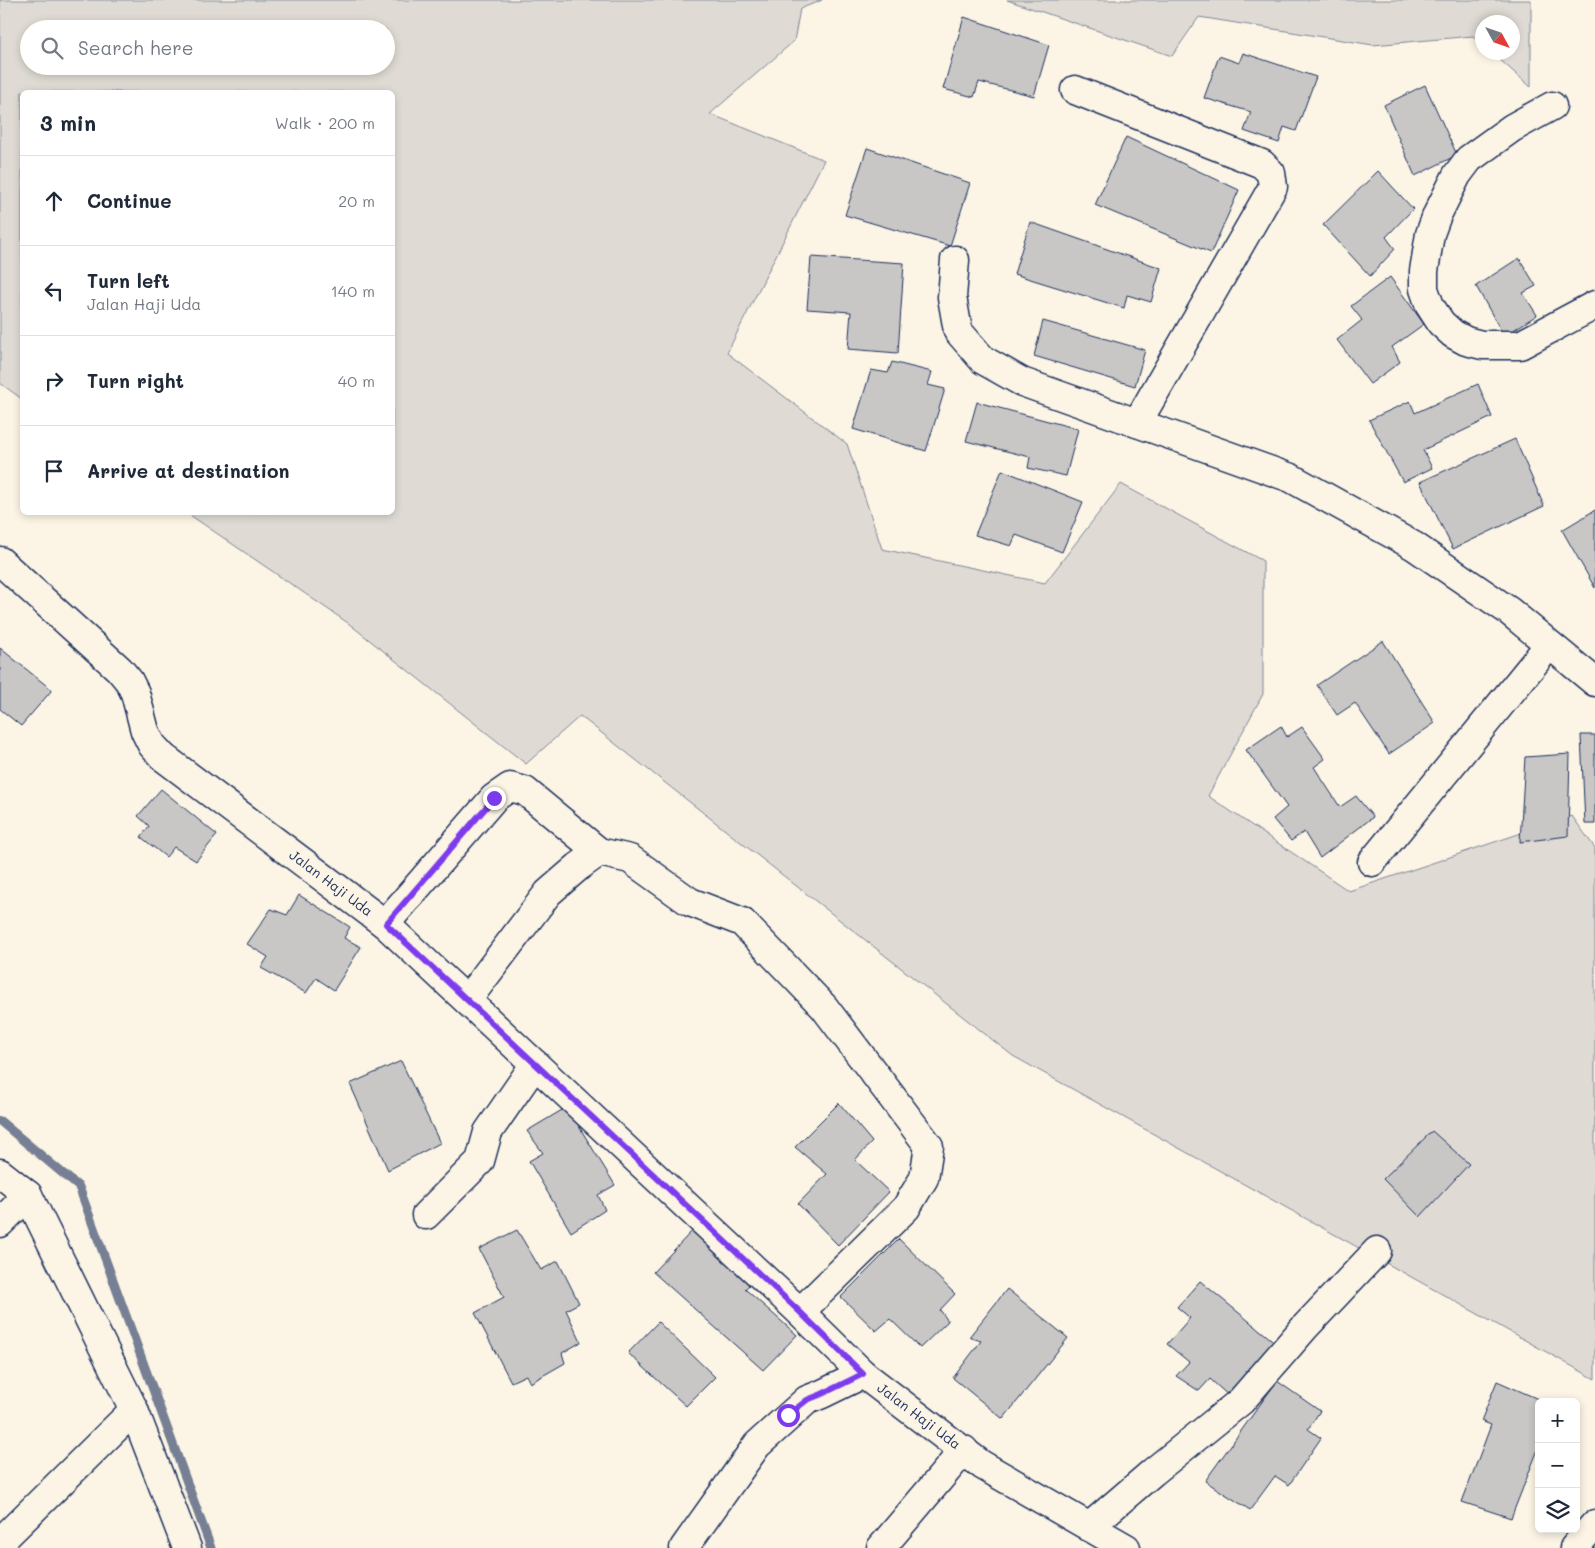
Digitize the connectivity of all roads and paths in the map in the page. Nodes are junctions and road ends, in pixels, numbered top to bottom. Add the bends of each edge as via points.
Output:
1 (1075, 90) dead end
2 (1552, 106) dead end
3 (955, 260) dead end
4 (1595, 305) edge
5 (1137, 424) junction
6 (0, 561) edge
7 (1549, 644) junction
8 (1595, 682) edge
9 (599, 852) junction
10 (1372, 862) dead end
11 (386, 924) junction
12 (467, 1000) junction
13 (535, 1064) junction
14 (0, 1173) edge
15 (28, 1195) junction
16 (426, 1215) dead end
17 (0, 1223) edge
18 (1377, 1251) dead end
19 (800, 1312) junction
20 (863, 1374) junction
21 (134, 1410) junction
22 (964, 1450) junction
23 (1595, 1524) edge
24 (1089, 1527) junction
25 (0, 1542) edge
26 (187, 1548) edge
27 (684, 1548) edge
28 (880, 1548) edge
29 (1126, 1548) edge
30 (1574, 1548) edge

1 - 5 street via 1262,164 1271,172 1273,187
2 - 4 street via 1512,128 1470,158 1457,175 1430,234 1424,289 1441,323 1466,341 1482,345 1520,345
3 - 5 street via 952,297 958,331 983,360 1022,382
5 - 7 street via 1291,478 1414,546 1508,611
6 - 11 street, Jalan Haji Uda via 129,681 145,732 163,757
7 - 8 street
7 - 10 street
9 - 11 street via 525,791 510,787 494,798
9 - 12 street via 548,893
9 - 19 street via 630,859 690,902 742,922 824,1007 929,1146 924,1178 906,1208
11 - 12 street, Jalan Haji Uda
12 - 13 street, Jalan Haji Uda
13 - 16 street via 488,1132 480,1161
13 - 19 street, Jalan Haji Uda
14 - 15 street
15 - 17 street
15 - 21 street
18 - 24 street via 1241,1401
19 - 20 street, Jalan Haji Uda
20 - 22 street, Jalan Haji Uda
20 - 27 street via 807,1400 757,1445
21 - 25 street
21 - 26 street
22 - 24 street, Jalan Haji Uda via 982,1465
22 - 28 street
23 - 30 street
24 - 29 street, Jalan Haji Uda

